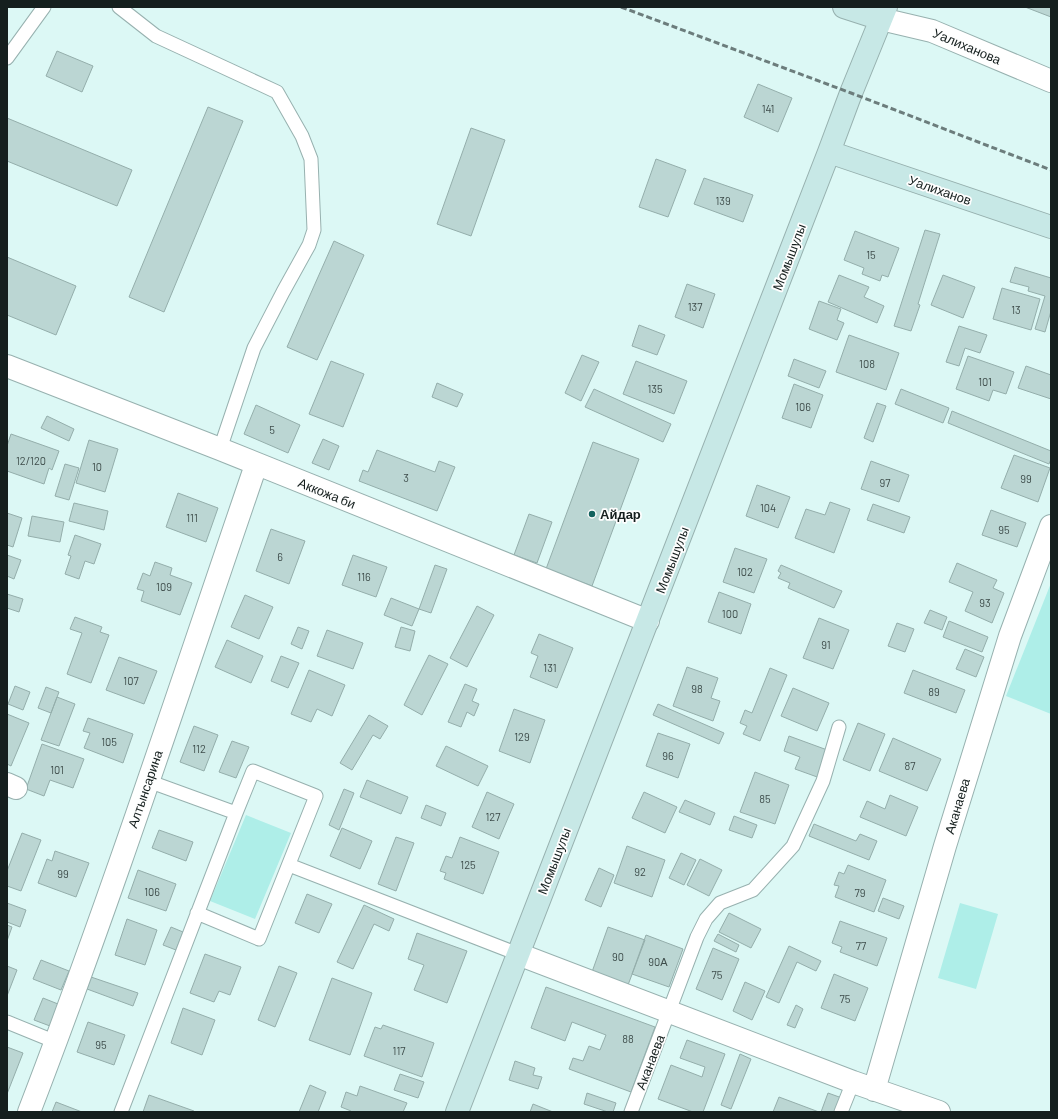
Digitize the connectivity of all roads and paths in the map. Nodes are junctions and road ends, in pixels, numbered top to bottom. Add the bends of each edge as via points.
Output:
1 (44, 7) edge
2 (119, 7) edge
3 (844, 7) edge
4 (883, 13) edge
5 (7, 58) edge
6 (1051, 82) edge
7 (829, 152) junction
8 (1051, 227) edge
9 (8, 367) edge
10 (220, 449) junction
11 (256, 465) junction
12 (1051, 526) edge
13 (648, 621) junction
14 (839, 727) dead end
15 (148, 781) junction
16 (236, 813) junction
17 (289, 865) junction
18 (197, 913) junction
19 (518, 954) junction
20 (669, 1012) junction
21 (7, 1022) edge
22 (56, 1042) junction
23 (853, 1082) junction
24 (874, 1090) junction
25 (29, 1112) edge
26 (121, 1112) edge
27 (457, 1112) edge
28 (631, 1112) edge
29 (841, 1112) edge
30 (938, 1112) edge

1 - 5 lane
2 - 10 lane via 156,36 277,92 302,136 311,159 314,230 309,245 254,348
3 - 4 main road
4 - 6 street, Уалиханова
4 - 7 main road, Момышулы
7 - 8 main road, Уалиханов
7 - 13 main road, Момышулы
9 - 10 street, Аккожа би
10 - 11 street, Аккожа би
11 - 13 street, Аккожа би
11 - 15 street, Алтынсарина
12 - 24 street, Аканаева via 1010,636 945,846
13 - 19 main road, Момышулы
14 - 20 lane, Аканаева via 823,781 793,846 753,890 720,904 706,919
15 - 16 lane
15 - 22 street, Алтынсарина
16 - 17 lane via 253,771 316,796
16 - 18 lane
17 - 18 lane via 259,939
17 - 19 lane
18 - 26 lane
19 - 20 street
19 - 27 main road, Момышулы
20 - 23 street
20 - 28 lane, Аканаева
21 - 22 lane
22 - 25 street, Алтынсарина
23 - 24 street
23 - 29 lane
24 - 30 street

